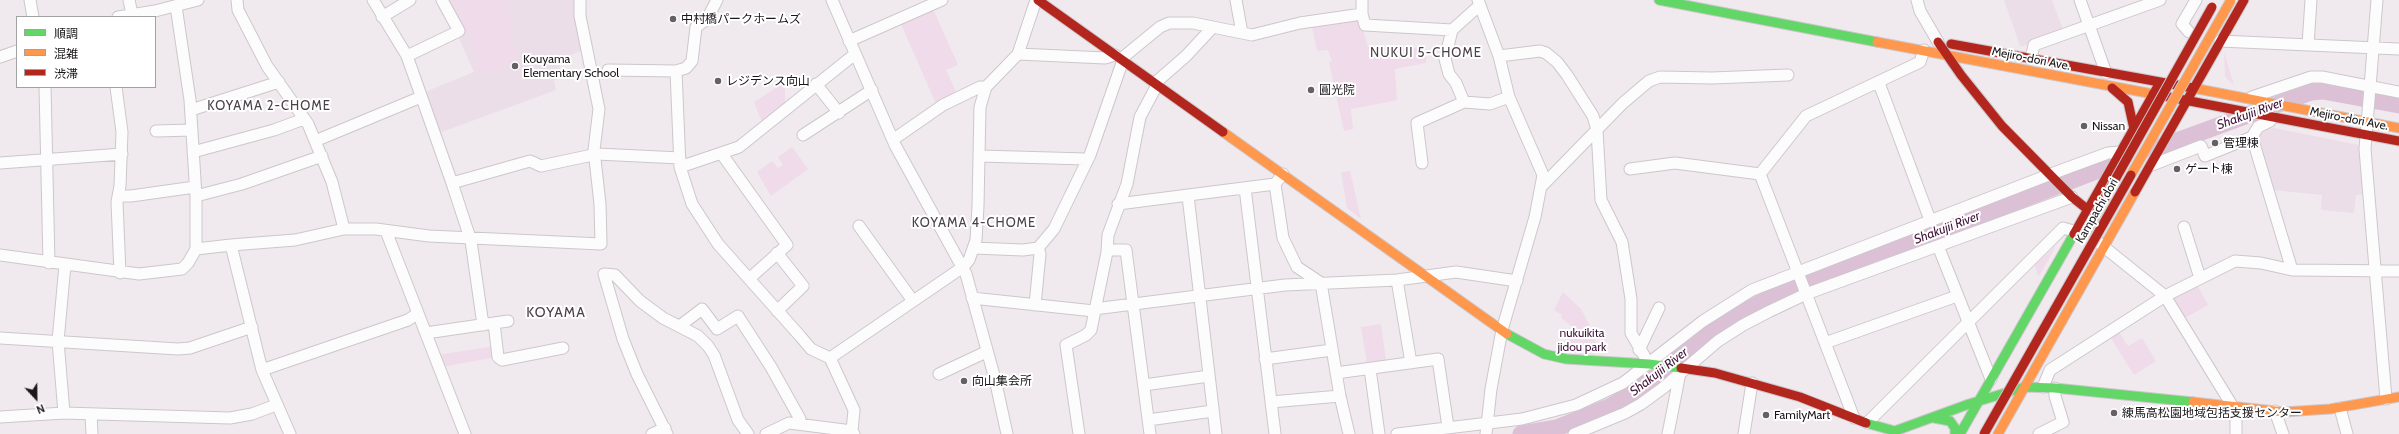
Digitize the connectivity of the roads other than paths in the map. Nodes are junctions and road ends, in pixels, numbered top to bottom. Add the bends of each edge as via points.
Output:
1 (30, 0) edge
2 (129, 0) edge
3 (195, 0) edge
4 (238, 0) edge
5 (373, 0) edge
6 (410, 0) edge
7 (442, 0) edge
8 (580, 0) edge
9 (717, 0) edge
10 (832, 0) edge
11 (942, 0) edge
12 (1037, 0) edge
13 (1236, 0) edge
14 (1362, 0) edge
15 (1659, 0) edge
16 (1917, 0) edge
17 (2080, 0) edge
18 (2160, 0) edge
19 (2196, 0) edge
20 (2231, 0) edge
21 (2244, 0) edge
22 (2311, 0) edge
23 (2377, 0) edge
24 (2211, 2) edge
25 (1479, 3) edge
26 (176, 6) junction
27 (132, 14) junction
28 (1362, 14) junction
29 (33, 16) edge
30 (123, 16) edge
31 (382, 17) junction
32 (2088, 26) junction
33 (1212, 28) junction
34 (1452, 30) junction
35 (2189, 32) junction
36 (1242, 33) junction
37 (849, 41) junction
38 (2220, 41) junction
39 (1938, 42) junction
40 (1925, 45) junction
41 (2308, 45) junction
42 (2373, 48) junction
43 (2399, 49) edge
44 (16, 51) edge
45 (2213, 53) junction
46 (855, 54) junction
47 (1018, 54) junction
48 (1949, 55) junction
49 (407, 56) junction
50 (1499, 56) junction
51 (0, 57) edge
52 (1119, 58) junction
53 (2031, 59) junction
54 (608, 70) dead end
55 (676, 71) junction
56 (2106, 72) junction
57 (1788, 75) dead end
58 (279, 82) junction
59 (1879, 82) junction
60 (2160, 83) junction
61 (816, 84) junction
62 (1156, 84) junction
63 (2108, 85) junction
64 (2370, 86) junction
65 (986, 87) junction
66 (45, 88) edge
67 (116, 88) edge
68 (2194, 89) junction
69 (872, 90) junction
70 (2399, 92) edge
71 (2153, 94) junction
72 (2229, 94) junction
73 (421, 97) junction
74 (1509, 97) junction
75 (2252, 99) junction
76 (2188, 101) junction
77 (1464, 102) junction
78 (191, 110) junction
79 (839, 113) junction
80 (2273, 117) junction
81 (304, 119) junction
82 (2366, 122) junction
83 (2399, 128) edge
84 (2134, 129) junction
85 (192, 130) junction
86 (1597, 130) junction
87 (156, 131) dead end
88 (2365, 135) junction
89 (803, 136) dead end
90 (2252, 137) junction
91 (894, 139) junction
92 (315, 141) junction
93 (2399, 141) edge
94 (2123, 148) junction
95 (193, 152) junction
96 (721, 153) junction
97 (122, 154) junction
98 (594, 154) junction
99 (322, 156) junction
100 (980, 156) junction
101 (47, 159) junction
102 (1086, 160) junction
103 (680, 162) junction
104 (0, 163) edge
105 (1422, 163) dead end
106 (2151, 166) junction
107 (1630, 169) dead end
108 (1283, 174) junction
109 (1760, 174) junction
110 (2052, 175) junction
111 (452, 183) junction
112 (1275, 184) junction
113 (2101, 185) junction
114 (1541, 187) junction
115 (1245, 188) junction
116 (195, 192) junction
117 (2069, 194) junction
118 (118, 196) junction
119 (1188, 196) junction
120 (2132, 199) junction
121 (1118, 204) junction
122 (2087, 209) junction
123 (1930, 220) junction
124 (859, 226) dead end
125 (2184, 227) dead end
126 (344, 230) junction
127 (2075, 230) junction
128 (386, 231) junction
129 (469, 237) junction
130 (231, 244) junction
131 (1938, 246) junction
132 (2105, 246) junction
133 (974, 248) junction
134 (1038, 248) junction
135 (196, 250) junction
136 (1107, 250) junction
137 (777, 253) junction
138 (0, 255) edge
139 (49, 263) junction
140 (65, 265) junction
141 (963, 267) junction
142 (2292, 270) junction
143 (1798, 271) junction
144 (2399, 271) edge
145 (2376, 272) junction
146 (120, 273) junction
147 (1427, 276) junction
148 (750, 278) junction
149 (2200, 278) junction
150 (1397, 280) junction
151 (1517, 281) junction
152 (1321, 283) junction
153 (1257, 289) junction
154 (1806, 294) junction
155 (1200, 295) junction
156 (1957, 296) junction
157 (2165, 296) junction
158 (972, 298) junction
159 (913, 301) junction
160 (1035, 305) junction
161 (1133, 305) junction
162 (1659, 308) dead end
163 (1094, 310) junction
164 (777, 311) junction
165 (418, 313) junction
166 (508, 321) dead end
167 (488, 324) junction
168 (1968, 324) junction
169 (681, 325) junction
170 (252, 326) junction
171 (1502, 330) junction
172 (426, 334) junction
173 (0, 338) edge
174 (58, 341) junction
175 (1825, 343) junction
176 (2021, 347) dead end
177 (563, 348) dead end
178 (1332, 350) junction
179 (1639, 350) junction
180 (986, 352) junction
181 (830, 358) junction
182 (1265, 359) junction
183 (1411, 363) junction
184 (1651, 364) junction
185 (1370, 369) junction
186 (1682, 369) junction
187 (262, 370) junction
188 (1336, 373) junction
189 (939, 374) dead end
190 (1209, 376) junction
191 (1996, 380) junction
192 (1752, 383) junction
193 (1144, 385) junction
194 (2025, 387) junction
195 (2043, 387) junction
196 (2055, 388) junction
197 (1340, 396) junction
198 (2399, 397) edge
199 (2386, 399) junction
200 (1978, 401) junction
201 (1271, 402) junction
202 (276, 405) junction
203 (2235, 407) junction
204 (2340, 408) junction
205 (1986, 409) dead end
206 (1213, 411) junction
207 (2275, 411) junction
208 (64, 413) junction
209 (91, 414) junction
210 (0, 416) edge
211 (1854, 418) junction
212 (1934, 418) junction
213 (1148, 420) junction
214 (800, 424) junction
215 (1448, 427) junction
216 (1487, 427) edge
217 (1863, 428) junction
218 (666, 431) edge
219 (853, 432) edge
220 (1896, 432) edge
221 (2001, 433) edge
222 (92, 434) edge
223 (290, 434) edge
224 (465, 434) edge
225 (652, 434) edge
226 (748, 434) edge
227 (766, 434) edge
228 (1007, 434) edge
229 (1079, 434) edge
230 (1150, 434) edge
231 (1216, 434) edge
232 (1275, 434) edge
233 (1349, 434) edge
234 (1380, 434) edge
235 (1397, 434) edge
236 (1574, 434) edge
237 (1668, 434) edge
238 (1744, 434) edge
239 (1956, 434) edge
240 (1960, 434) edge
241 (1984, 434) edge
242 (2039, 434) edge
243 (2236, 434) edge
244 (2283, 434) edge
245 (2347, 434) edge

1 - 29 street
2 - 27 street
3 - 26 street
4 - 58 street via 238,10
5 - 31 street
6 - 31 street
7 - 49 street via 459,31
8 - 98 street via 580,16 599,109
9 - 55 street via 707,19 696,27 690,65
10 - 37 street
11 - 37 street
12 - 47 street
12 - 52 main road
13 - 36 street
14 - 28 street
15 - 40 main road, Mejiro-dori Ave.
16 - 39 street via 1920,11
17 - 32 street
18 - 32 street
19 - 35 street via 2182,24
20 - 241 main road, Kampachi dori, bridge
21 - 38 main road
22 - 41 street
23 - 42 street
24 - 35 main road
24 - 176 main road, Kampachi dori, bridge
25 - 34 street
25 - 50 street
26 - 27 street
26 - 78 street
27 - 30 street
28 - 34 street via 1366,25
28 - 36 street via 1300,23 1252,35
31 - 49 street
32 - 53 street via 2034,45
32 - 56 street
33 - 36 street
33 - 52 street via 1193,23 1169,23
33 - 62 street
34 - 77 street via 1445,63
35 - 60 main road
37 - 46 street
38 - 41 street
38 - 45 main road
39 - 40 main road, Mejiro-dori Ave.
39 - 48 main road
39 - 53 main road, Mejiro-dori Ave.
40 - 48 main road, Mejiro-dori Ave.
40 - 59 street via 1920,62
41 - 42 street
42 - 43 street
42 - 64 street
44 - 51 street
45 - 68 main road
45 - 72 main road via 2215,80
46 - 61 street
46 - 69 street
47 - 52 street
47 - 65 street
48 - 63 main road, Mejiro-dori Ave.
48 - 110 main road via 1961,75 2002,126
49 - 73 street
50 - 74 street
50 - 86 street via 1540,51 1550,56 1567,75 1593,116
52 - 62 main road
52 - 102 street
53 - 56 main road, Mejiro-dori Ave.
54 - 55 street
55 - 103 street
56 - 60 main road, Mejiro-dori Ave.
57 - 86 street via 1660,77 1649,81
58 - 78 street
58 - 81 street
59 - 109 street via 1806,116
59 - 123 street
60 - 68 main road, Mejiro-dori Ave.
60 - 71 main road
61 - 79 street
61 - 96 street via 739,147
62 - 108 main road
62 - 121 street via 1140,117 1127,184
63 - 71 main road, Mejiro-dori Ave.
63 - 84 main road via 2128,102
64 - 70 street
64 - 75 street via 2322,76 2311,77
64 - 82 street
65 - 91 street via 980,87 943,106
65 - 100 street via 978,124
66 - 101 street
67 - 97 street
68 - 72 main road, Mejiro-dori Ave.
68 - 76 main road
69 - 79 street
69 - 91 street
71 - 76 main road, Mejiro-dori Ave.
71 - 84 main road
72 - 75 main road, Mejiro-dori Ave.
73 - 92 street
73 - 111 street
74 - 77 street via 1490,104
74 - 114 street via 1542,172
75 - 82 main road, Mejiro-dori Ave.
76 - 80 main road, Mejiro-dori Ave.
76 - 106 main road
77 - 105 street via 1417,123
78 - 85 street
79 - 89 street
80 - 88 main road, Mejiro-dori Ave.
80 - 90 street via 2258,127
81 - 92 street
81 - 95 street
82 - 83 main road, Mejiro-dori Ave.
82 - 88 street
84 - 94 main road
85 - 87 street
85 - 95 street
86 - 114 street
86 - 179 street via 1601,200 1622,242 1631,300 1631,334
88 - 93 main road, Mejiro-dori Ave.
88 - 145 street
90 - 106 street via 2205,156 2201,146
90 - 142 street
91 - 141 street
92 - 99 street
94 - 110 street
94 - 113 main road
95 - 116 street
96 - 103 street
96 - 137 street via 787,245
97 - 101 street
97 - 118 street
98 - 103 street
98 - 111 street via 542,166 530,161
98 - 129 street via 600,204 601,244
99 - 116 street via 242,184
99 - 126 street
100 - 102 street
100 - 133 street
101 - 104 street
101 - 139 street
102 - 134 street via 1054,229
103 - 148 street via 692,204 718,244
106 - 120 main road
107 - 109 street via 1675,163
108 - 112 street
108 - 147 main road
109 - 143 street
110 - 117 main road
110 - 123 street
111 - 129 street
112 - 115 street
112 - 152 street via 1283,238 1288,252 1297,266
113 - 120 main road via 2099,203 2105,208 2116,209
113 - 122 main road
114 - 151 street
115 - 119 street
115 - 153 street
116 - 118 street
116 - 135 street
117 - 122 main road
117 - 131 street
118 - 146 street
119 - 121 street
119 - 155 street
120 - 132 main road
121 - 136 street via 1108,235
122 - 127 main road
123 - 143 street
124 - 159 street
125 - 149 street
126 - 128 street
126 - 130 street via 295,240
127 - 132 street
127 - 168 street via 2063,228
127 - 191 main road
128 - 129 street
128 - 165 street
129 - 167 street
130 - 135 street
130 - 170 street
131 - 154 street
131 - 156 street
132 - 157 street
132 - 194 main road
133 - 134 street
133 - 141 street
134 - 160 street via 1040,254
135 - 146 street via 182,269 139,274
136 - 161 street via 1126,250
136 - 163 street
137 - 148 street
137 - 164 street via 803,286
138 - 139 street
139 - 140 street
140 - 146 street
140 - 174 street
141 - 158 street
141 - 159 street
142 - 145 street
142 - 149 street via 2261,263 2235,261
143 - 154 street
143 - 184 street via 1752,290 1722,307
144 - 145 street
145 - 199 street
147 - 150 street
147 - 151 street via 1456,272
147 - 171 main road
148 - 164 street
149 - 157 street
150 - 152 street
150 - 183 street
151 - 171 street
152 - 153 street
152 - 178 street
153 - 155 street
153 - 182 street
154 - 175 street
154 - 186 street via 1743,325
155 - 161 street
155 - 190 street
156 - 168 street
156 - 175 street
157 - 195 street via 2050,370
157 - 203 street
158 - 160 street
158 - 180 street
159 - 181 street
160 - 163 street
161 - 163 street
161 - 193 street
162 - 179 street
163 - 229 street via 1091,330 1066,345
164 - 181 street via 811,349
165 - 172 street
165 - 187 street via 408,320
166 - 167 street
167 - 172 street
167 - 177 street via 498,357 502,360
168 - 191 street
168 - 217 street
169 - 214 street via 702,309 717,329 738,316 771,367 800,418
169 - 218 street via 663,318 640,301 616,275 604,274 623,339 637,374
169 - 226 street via 698,336 714,355 738,420
170 - 174 street via 190,348
170 - 187 street
171 - 184 main road via 1532,349 1555,357
171 - 216 street
172 - 224 street
173 - 174 street
174 - 208 street
175 - 211 street
178 - 182 street
178 - 188 street
179 - 184 street
180 - 189 street
180 - 228 street
181 - 219 street via 854,410
182 - 201 street
183 - 185 street
183 - 215 street via 1438,359
184 - 186 main road
184 - 216 street via 1623,382 1576,405
185 - 188 street
185 - 234 street
186 - 192 main road
186 - 236 street via 1663,388 1625,413
186 - 237 street
187 - 202 street
188 - 197 street
190 - 193 street
190 - 206 street
191 - 200 main road
191 - 205 main road
192 - 211 main road via 1800,397
192 - 238 street
193 - 213 street
194 - 195 main road
194 - 200 main road
194 - 221 main road
195 - 196 main road
196 - 203 main road
196 - 242 street via 2063,422
197 - 201 street
197 - 233 street
198 - 199 main road
199 - 204 main road
200 - 212 main road
200 - 240 main road
201 - 232 street
202 - 209 street via 252,414 230,418
202 - 223 street
203 - 207 main road
203 - 243 street
204 - 207 main road
204 - 245 street
206 - 213 street
206 - 231 street
207 - 244 street
208 - 209 street
208 - 210 street
209 - 222 street
211 - 217 main road
212 - 220 main road
212 - 239 main road via 1950,421
213 - 230 street
214 - 219 street
214 - 227 street via 789,423
215 - 216 street
215 - 235 street
217 - 220 main road
218 - 225 street

